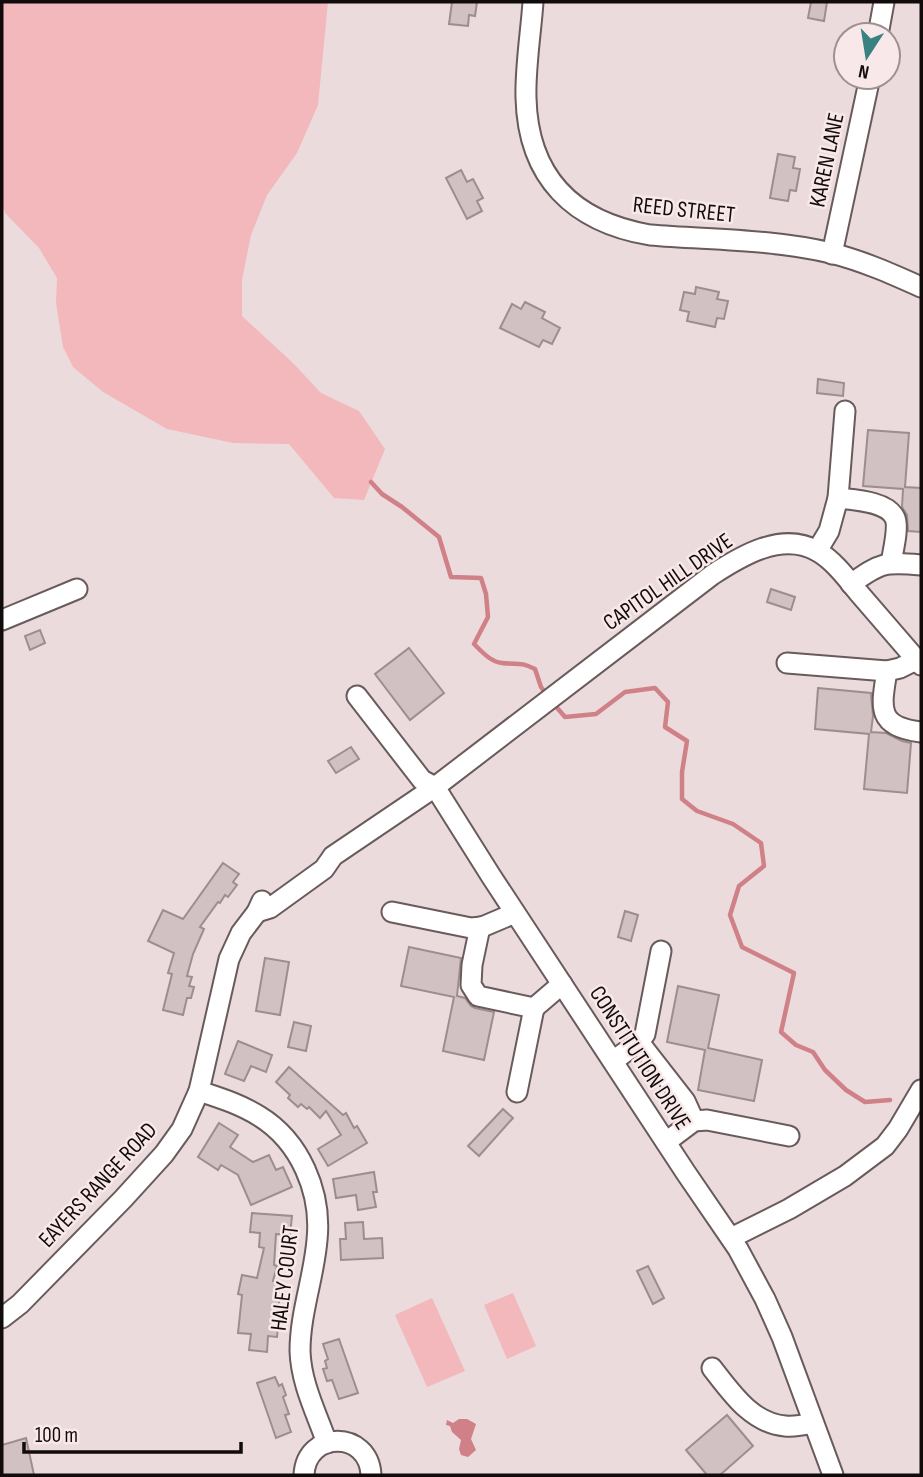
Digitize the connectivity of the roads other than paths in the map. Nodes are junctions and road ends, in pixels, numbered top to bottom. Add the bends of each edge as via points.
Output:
1 (533, 2) edge
2 (884, 2) edge
3 (881, 21) edge
4 (867, 91) edge
5 (832, 254) junction
6 (921, 287) edge
7 (845, 411) dead end
8 (838, 498) junction
9 (817, 551) junction
10 (891, 563) junction
11 (921, 565) edge
12 (851, 584) junction
13 (77, 589) dead end
14 (2, 620) edge
15 (787, 663) dead end
16 (919, 663) edge
17 (887, 671) junction
18 (357, 696) dead end
19 (921, 732) edge
20 (435, 787) junction
21 (392, 912) dead end
22 (515, 913) junction
23 (480, 927) junction
24 (662, 951) dead end
25 (562, 984) junction
26 (534, 1009) junction
27 (639, 1042) junction
28 (613, 1061) junction
29 (921, 1090) edge
30 (199, 1091) junction
31 (517, 1092) dead end
32 (694, 1121) junction
33 (789, 1136) dead end
34 (666, 1142) junction
35 (731, 1238) junction
36 (2, 1318) edge
37 (712, 1368) dead end
38 (813, 1423) junction
39 (327, 1443) junction
40 (826, 1472) edge
41 (304, 1475) edge
42 (371, 1475) edge

1 - 5 street, REED STREET via 525,94 529,133 545,172 576,205 601,222 634,232 769,243
2 - 3 street
4 - 5 street, KAREN LANE
5 - 6 street, REED STREET
7 - 8 street
8 - 9 street via 829,531
8 - 10 street via 876,503 895,518
9 - 12 street
9 - 20 street, CAPITOL HILL DRIVE via 795,544 745,554
10 - 11 street
10 - 12 street
12 - 16 street
13 - 14 street
15 - 17 street
16 - 17 street
17 - 19 street via 884,713 900,728
18 - 20 street, CONSTITUTION DRIVE via 422,780
20 - 22 street, CONSTITUTION DRIVE
20 - 30 street, EAYERS RANGE ROAD via 333,856 315,860 262,901 229,959
21 - 23 street
22 - 23 street
22 - 25 street, CONSTITUTION DRIVE
23 - 26 street via 471,985 478,996
24 - 27 street via 645,1034
25 - 26 street
25 - 28 street, CONSTITUTION DRIVE
26 - 31 street
27 - 28 street
27 - 32 street via 685,1101
28 - 34 street, CONSTITUTION DRIVE
29 - 35 street via 885,1146 819,1192
30 - 36 street, EAYERS RANGE ROAD via 182,1129 164,1154
30 - 39 street, HALEY COURT via 234,1103 275,1127 299,1157 313,1191 317,1241 300,1349 306,1388
32 - 33 street
32 - 34 street
34 - 35 street, CONSTITUTION DRIVE
35 - 38 street, CONSTITUTION DRIVE via 782,1337
37 - 38 street via 736,1398 762,1419 795,1427
38 - 40 street, CONSTITUTION DRIVE
39 - 41 street via 310,1456
39 - 42 street via 341,1441 354,1446 365,1456

